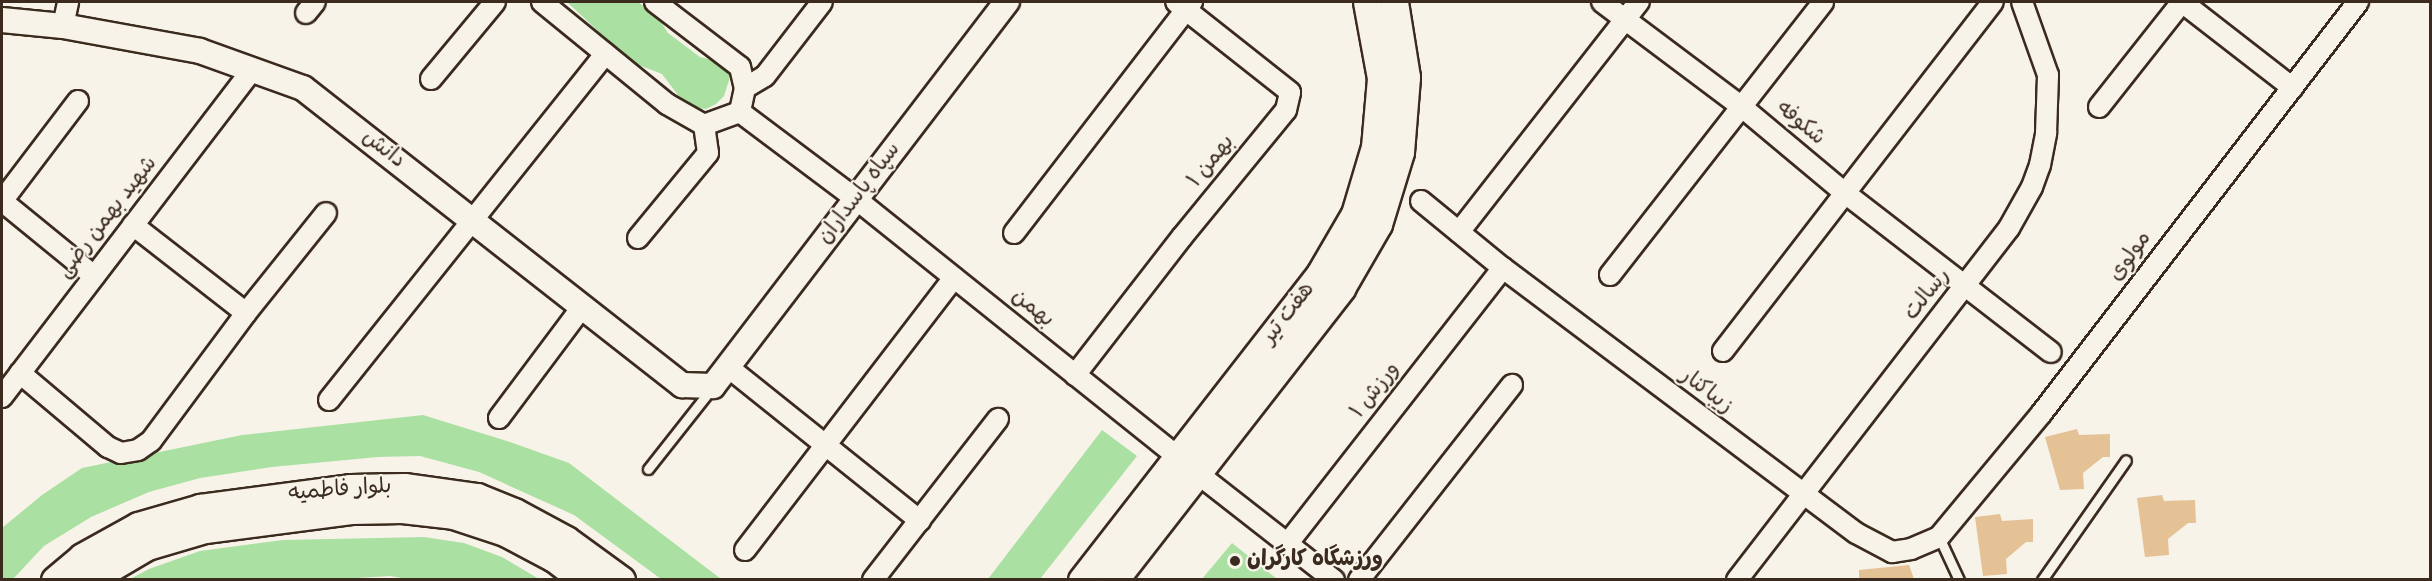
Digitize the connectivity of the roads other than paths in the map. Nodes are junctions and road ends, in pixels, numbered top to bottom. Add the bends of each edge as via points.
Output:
1 (68, 2) edge
2 (495, 2) edge
3 (542, 2) edge
4 (655, 2) edge
5 (822, 2) edge
6 (1005, 2) edge
7 (1367, 2) edge
8 (1395, 2) edge
9 (1602, 2) edge
10 (1639, 2) edge
11 (1823, 2) edge
12 (1993, 2) edge
13 (2022, 2) edge
14 (2182, 2) edge
15 (2358, 2) edge
16 (1184, 4) edge
17 (2, 20) edge
18 (1625, 20) junction
19 (63, 26) junction
20 (605, 54) junction
21 (253, 69) junction
22 (431, 79) dead end
23 (745, 88) junction
24 (2293, 88) junction
25 (78, 101) dead end
26 (1742, 107) junction
27 (2099, 107) dead end
28 (740, 112) junction
29 (704, 125) junction
30 (1845, 193) junction
31 (856, 199) junction
32 (2, 201) edge
33 (1420, 201) dead end
34 (326, 213) dead end
35 (472, 219) junction
36 (133, 225) junction
37 (1014, 232) dead end
38 (1459, 232) junction
39 (638, 238) dead end
40 (1503, 268) junction
41 (1610, 275) dead end
42 (94, 276) junction
43 (954, 278) junction
44 (1965, 285) junction
45 (582, 307) junction
46 (246, 313) junction
47 (1723, 351) dead end
48 (2051, 352) dead end
49 (728, 367) junction
50 (20, 373) junction
51 (1075, 375) junction
52 (1512, 385) dead end
53 (713, 386) junction
54 (2, 397) edge
55 (329, 400) dead end
56 (499, 418) dead end
57 (998, 419) dead end
58 (826, 445) junction
59 (2126, 460) dead end
60 (1187, 465) junction
61 (648, 469) dead end
62 (1803, 494) junction
63 (920, 521) junction
64 (1939, 537) junction
65 (1288, 543) junction
66 (745, 550) dead end
67 (55, 579) edge
68 (89, 579) edge
69 (583, 579) edge
70 (621, 579) edge
71 (873, 579) edge
72 (1082, 579) edge
73 (1114, 579) edge
74 (1334, 579) edge
75 (1359, 579) edge
76 (1737, 579) edge
77 (1959, 579) edge
78 (2042, 579) edge

1 - 19 street
2 - 22 street
3 - 20 street
4 - 23 street via 740,67
5 - 23 street via 765,75
6 - 31 street, سپاه پاسداران
7 - 60 main road, هفت تیر via 1381,78 1375,147 1355,214 1320,274
8 - 60 main road, هفت تیر via 1405,88 1400,152 1378,224 1341,288
9 - 18 street, شکوفه
10 - 18 street
11 - 26 street
12 - 30 street
13 - 44 street, رسالت via 2048,75 2046,133 2040,165 2009,228
14 - 24 street
14 - 27 street
15 - 24 street, مولوی
16 - 37 street
16 - 51 street, بهمن ۱ via 1290,92 1286,110
17 - 19 street, دانش
18 - 26 street, شکوفه
18 - 38 street
19 - 21 street, دانش via 200,51
20 - 29 street via 667,104
20 - 35 street
21 - 35 street, دانش via 303,88
21 - 36 street, شهید بهمن رضی
23 - 28 street
24 - 64 street, مولوی via 2055,396
25 - 32 street
26 - 30 street, شکوفه
26 - 41 street
28 - 29 street
28 - 31 street, بهمن
29 - 39 street via 708,153
30 - 44 street, شکوفه
30 - 47 street
31 - 43 street, بهمن
31 - 49 street, سپاه پاسداران
32 - 42 street
33 - 38 street, زیباکنار
34 - 46 street
35 - 45 street, دانش
35 - 55 street
36 - 42 street, شهید بهمن رضی
36 - 46 street
38 - 40 street, زیباکنار
40 - 62 street, زیباکنار
40 - 65 street, ورزش ۱
42 - 50 street, شهید بهمن رضی
43 - 51 street, بهمن
43 - 58 street
44 - 48 street, شکوفه
44 - 62 street, رسالت
45 - 53 street, دانش via 682,385
45 - 56 street
46 - 50 street via 151,441 138,450 121,453 108,447
49 - 53 street, سپاه پاسداران
49 - 58 street
50 - 54 street, شهید بهمن رضی
51 - 60 street, بهمن
52 - 75 street
53 - 61 lane
57 - 63 street
58 - 63 street
58 - 66 street
59 - 78 lane
60 - 65 street, بهمن
60 - 72 main road, هفت تیر
60 - 73 main road, هفت تیر
62 - 64 street, زیباکنار via 1856,533 1892,552
62 - 76 street, رسالت
63 - 71 street
64 - 77 lane
65 - 74 street, بهمن
67 - 70 main road, بلوار فاطمیه via 82,557 138,526 200,508 350,488 404,487 477,497 514,512 566,540
68 - 69 main road, بلوار فاطمیه via 147,546 205,529 351,510 402,509 453,515 505,532 554,558

